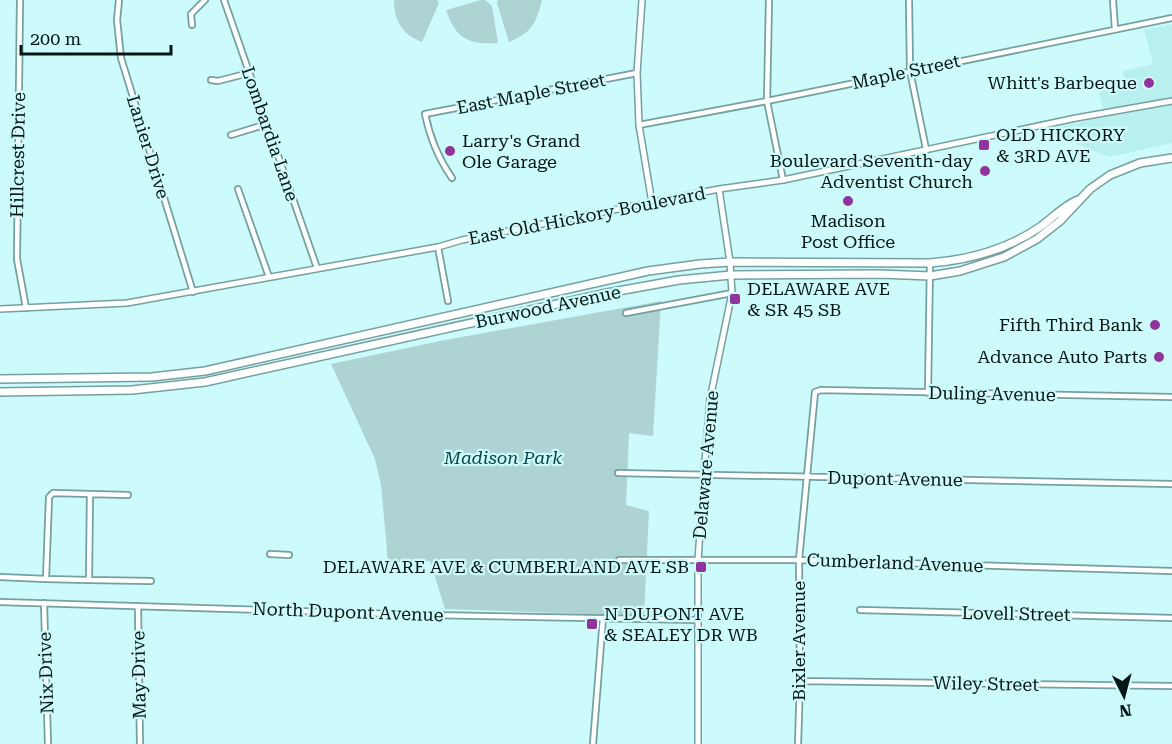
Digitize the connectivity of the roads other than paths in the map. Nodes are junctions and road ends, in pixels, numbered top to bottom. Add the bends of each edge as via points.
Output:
1 (20, 0) edge
2 (119, 0) edge
3 (205, 0) edge
4 (224, 0) edge
5 (642, 0) edge
6 (769, 0) edge
7 (909, 0) edge
8 (1113, 0) edge
9 (1172, 18) edge
10 (192, 25) dead end
11 (1115, 29) junction
12 (910, 71) junction
13 (249, 73) junction
14 (637, 73) junction
15 (211, 80) dead end
16 (767, 101) junction
17 (1172, 101) edge
18 (267, 123) junction
19 (639, 125) junction
20 (231, 135) dead end
21 (926, 149) junction
22 (1172, 158) edge
23 (452, 178) dead end
24 (783, 180) junction
25 (238, 189) dead end
26 (720, 189) junction
27 (1078, 200) junction
28 (652, 203) junction
29 (438, 247) junction
30 (730, 262) junction
31 (930, 263) junction
32 (316, 268) junction
33 (731, 275) junction
34 (930, 276) junction
35 (269, 277) junction
36 (193, 292) junction
37 (732, 293) junction
38 (448, 300) dead end
39 (26, 308) junction
40 (0, 309) edge
41 (626, 312) dead end
42 (0, 379) edge
43 (0, 392) edge
44 (928, 393) junction
45 (813, 395) joint
46 (1172, 397) edge
47 (618, 473) dead end
48 (704, 474) junction
49 (807, 477) junction
50 (1172, 484) edge
51 (90, 494) junction
52 (128, 495) dead end
53 (270, 555) dead end
54 (289, 555) dead end
55 (619, 560) dead end
56 (698, 560) junction
57 (799, 560) junction
58 (1172, 571) edge
59 (0, 577) edge
60 (46, 579) junction
61 (89, 580) junction
62 (151, 581) dead end
63 (0, 602) edge
64 (44, 603) junction
65 (138, 606) junction
66 (860, 610) dead end
67 (603, 618) junction
68 (1172, 618) edge
69 (696, 620) junction
70 (800, 681) junction
71 (1172, 686) edge
72 (48, 744) edge
73 (140, 744) edge
74 (593, 744) edge
75 (698, 744) edge
76 (798, 744) edge

1 - 39 street, Hillcrest Drive via 17,259
2 - 36 street, Lanier Drive via 121,58
3 - 10 street via 191,14
4 - 13 street, Lombardia Lane
5 - 14 street
6 - 16 street
7 - 12 street
8 - 11 street
9 - 11 street, Maple Street
11 - 12 street, Maple Street
12 - 16 street, Maple Street
12 - 21 street
13 - 15 street
13 - 18 street, Lombardia Lane
14 - 19 street
14 - 23 street, East Maple Street via 425,114 438,156
16 - 19 street, Maple Street
16 - 24 street
17 - 21 street, East Old Hickory Boulevard
18 - 20 street
18 - 32 street, Lombardia Lane
19 - 28 street
21 - 24 street, East Old Hickory Boulevard
22 - 27 main road, Burwood Avenue via 1120,170
24 - 26 street, East Old Hickory Boulevard
25 - 35 street
26 - 28 street, East Old Hickory Boulevard
26 - 30 street, Delaware Avenue
27 - 31 main road, Burwood Avenue via 1039,228 996,250
27 - 34 main road, Burwood Avenue via 1060,221 1020,249 973,268
28 - 29 street, East Old Hickory Boulevard
29 - 32 street, East Old Hickory Boulevard
29 - 38 street
30 - 31 main road, Burwood Avenue
30 - 33 street, Delaware Avenue
30 - 42 main road, Burwood Avenue via 648,272 204,371 152,377
31 - 34 street
32 - 35 street, East Old Hickory Boulevard
33 - 34 main road, Burwood Avenue
33 - 37 street, Delaware Avenue
33 - 43 main road, Burwood Avenue via 607,293 205,382 132,390
34 - 44 street
35 - 36 street, East Old Hickory Boulevard
36 - 39 street, East Old Hickory Boulevard via 127,303
37 - 41 street, Burwood Avenue
37 - 48 street, Delaware Avenue via 710,399
39 - 40 street, East Old Hickory Boulevard
44 - 45 street, Duling Avenue via 821,390
44 - 46 street, Duling Avenue
45 - 49 street, Bixler Avenue
47 - 48 street, Dupont Avenue
48 - 49 street, Dupont Avenue
48 - 56 street, Delaware Avenue
49 - 50 street, Dupont Avenue
49 - 57 street, Bixler Avenue
51 - 52 street
51 - 60 street via 53,493 49,497
51 - 61 street
53 - 54 street
55 - 56 street, Cumberland Avenue
56 - 57 street, Cumberland Avenue
56 - 69 street, Delaware Avenue
57 - 58 street, Cumberland Avenue
57 - 70 street, Bixler Avenue
59 - 60 street
60 - 61 street
61 - 62 street
63 - 64 street, North Dupont Avenue
64 - 65 street, North Dupont Avenue
64 - 72 street, Nix Drive
65 - 67 street, North Dupont Avenue
65 - 73 street, May Drive
66 - 68 street, Lovell Street
67 - 69 street, North Dupont Avenue
67 - 74 street
69 - 75 street, Delaware Avenue
70 - 71 street, Wiley Street
70 - 76 street, Bixler Avenue

